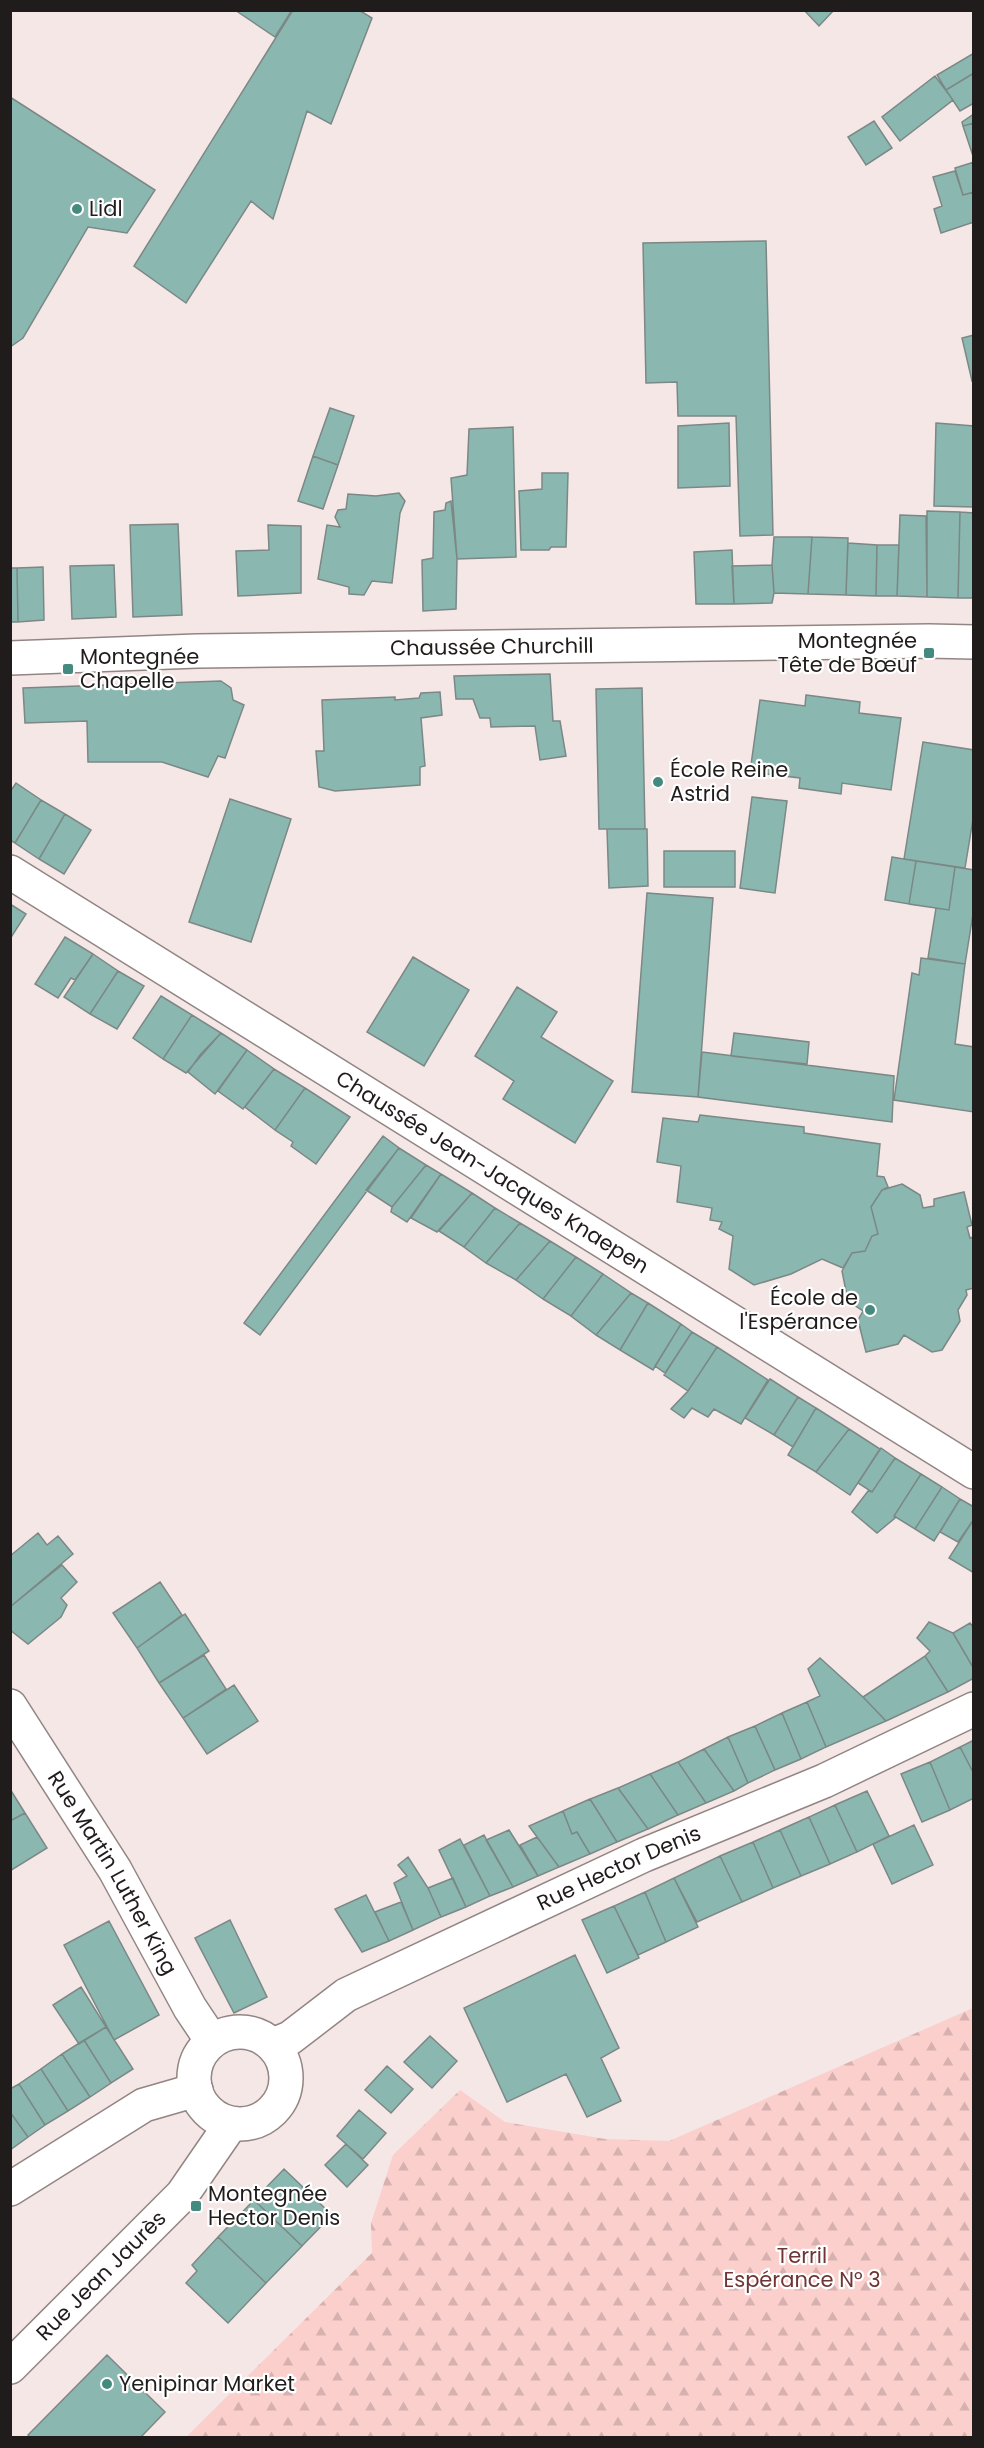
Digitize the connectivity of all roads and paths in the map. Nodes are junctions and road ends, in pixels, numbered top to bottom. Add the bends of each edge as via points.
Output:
1 (974, 642) edge
2 (10, 658) edge
3 (10, 872) edge
4 (974, 1472) edge
5 (10, 1706) edge
6 (974, 1708) edge
7 (212, 2041) junction
8 (273, 2045) junction
9 (196, 2090) junction
10 (231, 2124) junction
11 (10, 2188) edge
12 (10, 2367) edge

1 - 2 street, Chaussée Churchill via 197,651
3 - 4 street, Chaussée Jean-Jacques Knaepen
5 - 7 street, Rue Martin Luther King via 115,1870
6 - 8 street, Rue Hector Denis via 824,1781 644,1855 346,1995 290,2038
7 - 8 street via 243,2032
7 - 9 street via 200,2054 195,2069
8 - 10 street via 286,2074 279,2105 266,2118 250,2124
9 - 10 street via 208,2112
9 - 11 street via 144,2105
10 - 12 street, Rue Jean Jaurès via 182,2195

